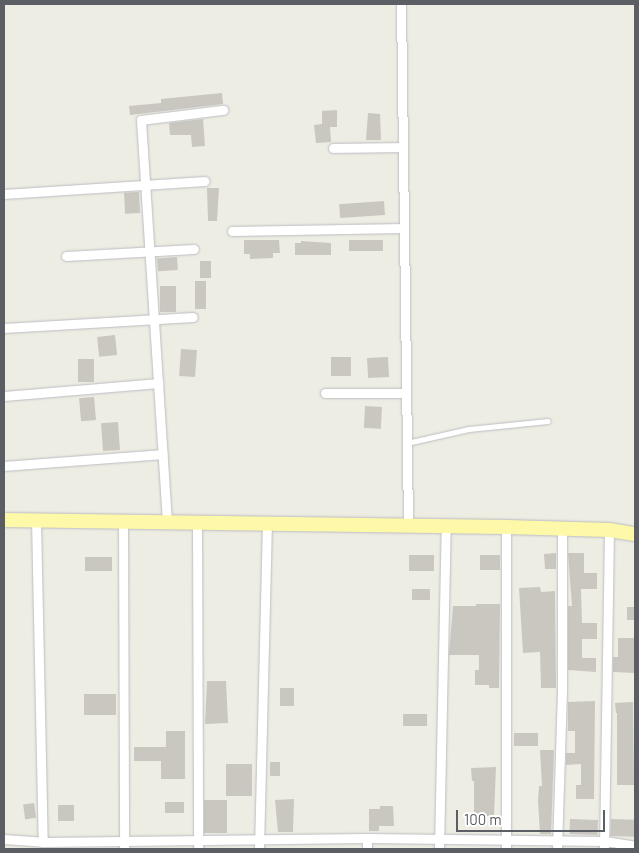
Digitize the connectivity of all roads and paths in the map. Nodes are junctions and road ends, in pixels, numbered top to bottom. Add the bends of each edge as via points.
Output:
1 (401, 4) edge
2 (222, 110) dead end
3 (403, 146) junction
4 (332, 148) dead end
5 (205, 181) dead end
6 (146, 185) junction
7 (4, 194) edge
8 (404, 228) junction
9 (232, 231) dead end
10 (194, 249) dead end
11 (150, 253) junction
12 (66, 256) dead end
13 (193, 317) dead end
14 (154, 319) junction
15 (4, 328) edge
16 (158, 383) junction
17 (325, 393) dead end
18 (406, 393) junction
19 (4, 396) edge
20 (548, 421) dead end
21 (407, 443) junction
22 (163, 454) junction
23 (4, 466) edge
24 (4, 520) edge
25 (36, 520) junction
26 (123, 522) junction
27 (167, 522) junction
28 (197, 523) junction
29 (267, 524) junction
30 (408, 527) junction
31 (446, 527) junction
32 (506, 527) junction
33 (562, 529) junction
34 (609, 530) junction
35 (635, 534) edge
36 (367, 838) junction
37 (15, 839) junction
38 (439, 839) junction
39 (4, 840) edge
40 (43, 842) junction
41 (259, 844) edge
42 (506, 844) edge
43 (53, 845) edge
44 (124, 845) edge
45 (198, 845) edge
46 (557, 845) edge
47 (605, 845) edge
48 (635, 846) edge
49 (16, 849) edge
50 (367, 849) edge
51 (439, 849) edge

1 - 3 street
2 - 6 street via 141,120
3 - 4 street
3 - 8 street
5 - 6 street
6 - 7 street
6 - 11 street
8 - 9 street
8 - 18 street
10 - 11 street
11 - 12 street
11 - 14 street
13 - 14 street
14 - 15 street
14 - 16 street
16 - 19 street
16 - 22 street
17 - 18 street
18 - 21 street
20 - 21 lane via 469,429
21 - 30 street
22 - 23 street
22 - 27 street
24 - 25 main road
25 - 26 main road
25 - 40 street
26 - 27 main road
26 - 44 street
27 - 28 main road
28 - 29 main road
28 - 45 street
29 - 30 main road
29 - 41 street
30 - 31 main road
31 - 32 main road
31 - 38 street
32 - 33 main road
32 - 42 street
33 - 34 main road
33 - 46 street via 562,691
34 - 35 main road
34 - 47 street
36 - 38 street
36 - 41 street
36 - 50 street
37 - 39 street
37 - 40 street
37 - 49 street
38 - 42 street
38 - 51 street
40 - 43 street
41 - 45 street
42 - 46 street
43 - 44 street
44 - 45 street
46 - 47 street
47 - 48 street

